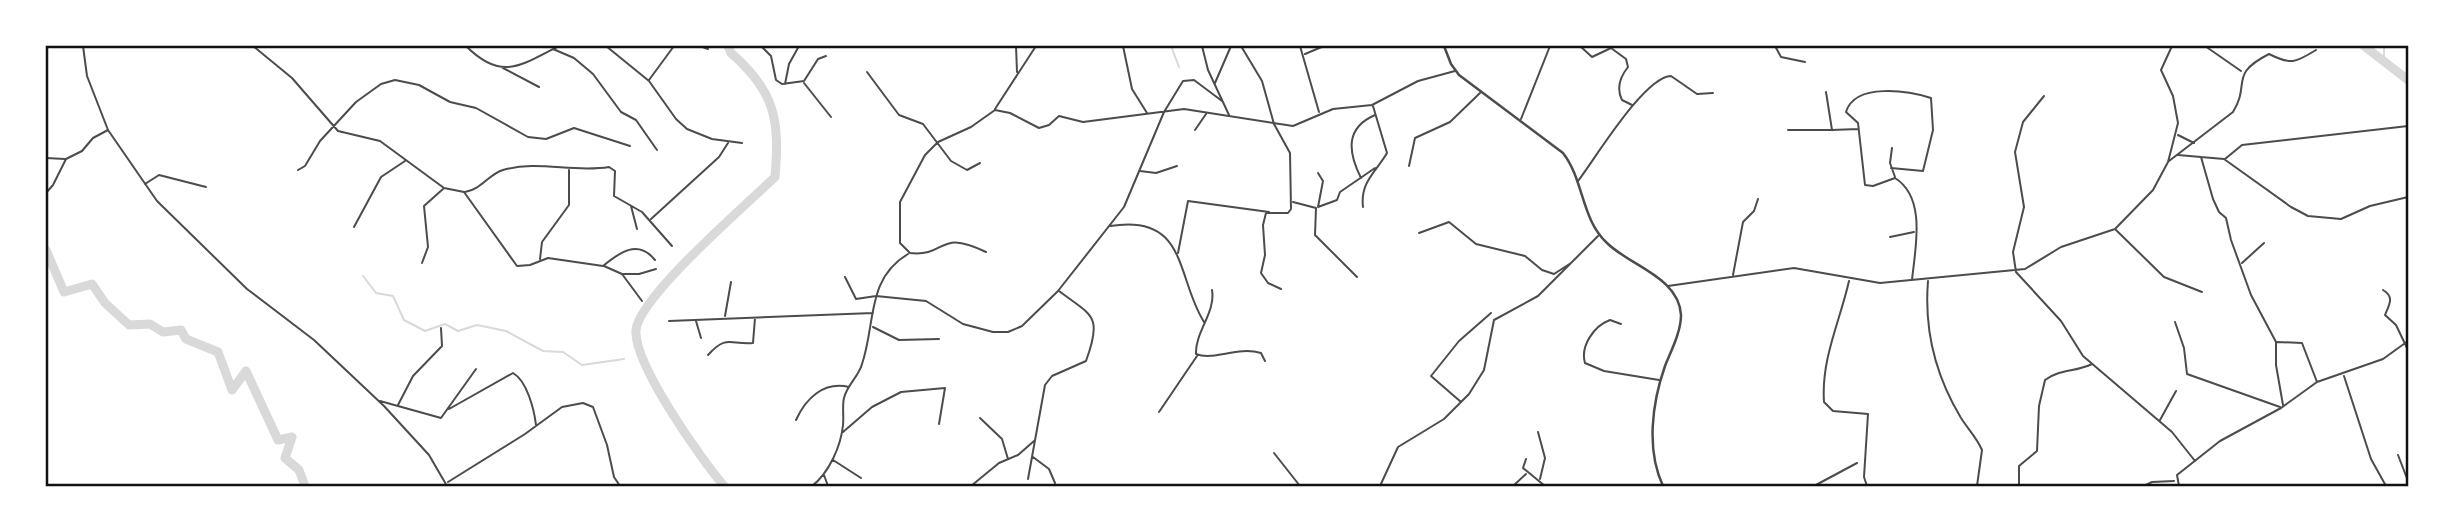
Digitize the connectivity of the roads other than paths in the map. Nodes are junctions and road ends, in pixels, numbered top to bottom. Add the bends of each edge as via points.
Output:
1 (77, 46) edge
2 (83, 46) edge
3 (253, 46) edge
4 (466, 46) edge
5 (559, 46) edge
6 (606, 46) edge
7 (674, 46) edge
8 (700, 46) edge
9 (761, 46) edge
10 (799, 46) edge
11 (1016, 46) edge
12 (1036, 46) edge
13 (1123, 46) edge
14 (1202, 46) edge
15 (1231, 46) edge
16 (1241, 46) edge
17 (1300, 46) edge
18 (1324, 46) edge
19 (1444, 46) edge
20 (1550, 46) edge
21 (1580, 46) edge
22 (1775, 46) edge
23 (2172, 46) edge
24 (2205, 46) edge
25 (553, 49) junction
26 (708, 49) dead end
27 (2316, 50) dead end
28 (1304, 54) junction
29 (826, 56) dead end
30 (1805, 62) dead end
31 (502, 67) junction
32 (1455, 71) junction
33 (867, 72) dead end
34 (2242, 72) junction
35 (1018, 75) junction
36 (649, 81) junction
37 (804, 81) junction
38 (785, 84) junction
39 (1215, 86) junction
40 (539, 87) dead end
41 (1480, 92) junction
42 (1826, 92) dead end
43 (1713, 93) dead end
44 (2044, 96) dead end
45 (1222, 101) junction
46 (1373, 105) junction
47 (1633, 105) junction
48 (995, 110) junction
49 (1164, 112) junction
50 (1149, 113) junction
51 (1206, 113) junction
52 (1320, 113) junction
53 (1376, 114) junction
54 (1230, 116) junction
55 (831, 117) dead end
56 (1520, 120) junction
57 (1275, 124) junction
58 (2409, 126) edge
59 (333, 127) junction
60 (108, 130) junction
61 (1195, 130) dead end
62 (1788, 130) dead end
63 (1832, 130) junction
64 (1858, 130) junction
65 (2177, 134) junction
66 (729, 142) junction
67 (938, 142) junction
68 (742, 143) dead end
69 (2195, 144) junction
70 (630, 146) dead end
71 (1892, 148) dead end
72 (657, 150) dead end
73 (2178, 155) junction
74 (2201, 157) junction
75 (46, 158) edge
76 (66, 159) junction
77 (2224, 159) junction
78 (406, 160) junction
79 (2168, 162) junction
80 (980, 163) dead end
81 (1177, 166) dead end
82 (1409, 166) dead end
83 (1376, 167) junction
84 (1891, 168) junction
85 (298, 170) dead end
86 (569, 170) junction
87 (1139, 171) junction
88 (1318, 173) dead end
89 (1361, 178) junction
90 (1895, 178) junction
91 (1578, 181) junction
92 (144, 185) junction
93 (206, 187) dead end
94 (444, 188) junction
95 (46, 192) edge
96 (464, 192) junction
97 (2409, 197) edge
98 (1758, 199) dead end
99 (1292, 202) junction
100 (631, 205) junction
101 (1317, 207) junction
102 (1363, 207) dead end
103 (1270, 212) junction
104 (650, 220) junction
105 (1109, 226) junction
106 (354, 227) dead end
107 (637, 229) dead end
108 (2115, 229) junction
109 (1915, 231) junction
110 (1419, 233) dead end
111 (1599, 235) junction
112 (1890, 237) dead end
113 (2264, 243) dead end
114 (672, 246) dead end
115 (986, 252) dead end
116 (910, 253) junction
117 (1177, 253) junction
118 (540, 260) junction
119 (655, 260) dead end
120 (422, 263) dead end
121 (1572, 263) junction
122 (2240, 264) junction
123 (603, 266) junction
124 (656, 269) dead end
125 (2016, 272) junction
126 (622, 274) junction
127 (1732, 276) junction
128 (845, 277) dead end
129 (1357, 277) dead end
130 (1849, 280) junction
131 (1928, 280) junction
132 (1912, 281) junction
133 (731, 282) dead end
134 (1668, 286) junction
135 (1281, 289) dead end
136 (1058, 290) junction
137 (1212, 290) dead end
138 (2383, 290) dead end
139 (2202, 292) dead end
140 (876, 296) junction
141 (642, 302) dead end
142 (874, 313) junction
143 (1491, 313) dead end
144 (724, 317) junction
145 (755, 317) junction
146 (696, 320) junction
147 (669, 321) dead end
148 (1204, 322) junction
149 (2175, 322) dead end
150 (1621, 324) dead end
151 (872, 327) junction
152 (441, 328) dead end
153 (701, 338) dead end
154 (939, 339) dead end
155 (2276, 342) junction
156 (2407, 343) edge
157 (2409, 350) edge
158 (708, 355) dead end
159 (1197, 355) junction
160 (1265, 361) dead end
161 (2093, 364) junction
162 (476, 369) dead end
163 (2344, 375) junction
164 (1661, 380) junction
165 (2317, 382) junction
166 (850, 387) junction
167 (2176, 391) dead end
168 (379, 401) junction
169 (1461, 402) junction
170 (397, 405) junction
171 (2282, 407) junction
172 (449, 409) junction
173 (1159, 412) dead end
174 (980, 418) dead end
175 (796, 420) dead end
176 (2159, 421) junction
177 (939, 424) dead end
178 (537, 426) junction
179 (1538, 432) dead end
180 (842, 433) junction
181 (1034, 441) junction
182 (1275, 453) dead end
183 (2398, 455) dead end
184 (1032, 457) junction
185 (1008, 459) junction
186 (832, 460) junction
187 (1526, 460) dead end
188 (2195, 461) junction
189 (1857, 463) dead end
190 (1527, 473) junction
191 (823, 474) junction
192 (861, 478) dead end
193 (1028, 479) dead end
194 (1540, 479) junction
195 (2175, 481) junction
196 (2409, 481) edge
197 (447, 482) junction
198 (1055, 483) dead end
199 (447, 486) edge
200 (620, 486) edge
201 (812, 486) edge
202 (828, 486) edge
203 (971, 486) edge
204 (1300, 486) edge
205 (1380, 486) edge
206 (1513, 486) edge
207 (1545, 486) edge
208 (1663, 486) edge
209 (1814, 486) edge
210 (1867, 486) edge
211 (1977, 486) edge
212 (2019, 486) edge
213 (2144, 486) edge
214 (2179, 486) edge
215 (2386, 486) edge

1 - 2 street
2 - 60 street via 90,86
3 - 59 street via 292,78
4 - 31 street
5 - 25 street
6 - 36 street
7 - 36 street
8 - 26 street
9 - 38 street via 771,56 776,80
10 - 38 street
11 - 35 street
12 - 35 street
13 - 50 street via 1132,89
14 - 39 street
15 - 39 street
16 - 57 street via 1262,81
17 - 28 street
18 - 28 street
19 - 32 street
20 - 56 street
21 - 47 street via 1592,57 1611,48 1626,59 1628,67 1619,92 1622,100
22 - 30 street via 1781,57
23 - 65 street via 2161,70 2173,96
24 - 34 street
25 - 31 street via 522,67
25 - 72 street via 593,74
27 - 34 street via 2292,62 2281,62 2269,54
28 - 52 street
29 - 37 street via 818,59
31 - 40 street
32 - 41 street
32 - 46 street via 1418,81
33 - 67 street via 898,113 921,122
34 - 69 street via 2233,112
35 - 48 street
36 - 66 street via 687,129
37 - 38 street
37 - 55 street
39 - 45 street
41 - 56 street
41 - 82 street via 1450,122 1415,138
42 - 63 street
43 - 47 street via 1697,94 1668,76
44 - 125 street via 2027,117 2015,152 2024,206 2013,252
45 - 49 street via 1186,79
45 - 54 street
46 - 52 street
46 - 53 street
47 - 91 street
48 - 50 street via 1039,128 1059,116 1083,121
48 - 67 street
49 - 50 street
49 - 51 street via 1184,108
49 - 87 street
51 - 54 street
51 - 61 street
52 - 57 street via 1293,126
53 - 83 street via 1387,149
53 - 89 street via 1359,124 1351,141
54 - 57 street
56 - 91 street via 1563,153
57 - 99 street via 1290,153
58 - 77 street via 2242,145
59 - 70 street via 371,90 400,80 485,112 528,137 546,139 574,128
59 - 78 street via 344,134 380,141
59 - 85 street
60 - 76 street
60 - 92 street
62 - 63 street
63 - 64 street
64 - 84 street via 1857,121 1846,112 1857,96 1885,92 1931,98 1933,128 1923,171
64 - 90 street via 1865,185
65 - 69 street
65 - 79 street
66 - 68 street
66 - 104 street via 719,157
67 - 80 street via 962,170
67 - 116 street via 920,162 900,202 898,234 903,249
69 - 73 street
71 - 84 street
73 - 74 street
73 - 79 street
74 - 77 street
74 - 122 street
75 - 76 street
76 - 95 street
77 - 97 street via 2308,216 2341,219 2366,207
78 - 94 street
78 - 106 street via 381,177
79 - 108 street via 2153,190
81 - 87 street via 1156,173
83 - 89 street
83 - 102 street via 1363,191
84 - 90 street
86 - 96 street via 500,170 479,188
86 - 100 street via 614,169 614,196
86 - 118 street via 569,205 542,242
87 - 105 street via 1131,195
88 - 101 street via 1322,181
89 - 101 street via 1340,192 1337,200
90 - 109 street via 1912,196
91 - 111 street
92 - 93 street via 159,175
92 - 168 street via 247,289 314,340
94 - 96 street
94 - 120 street via 424,206 428,247
96 - 118 street via 509,259 522,267
98 - 127 street via 1743,222
99 - 101 street
99 - 103 street via 1287,213
100 - 104 street
100 - 107 street
101 - 129 street via 1315,235
103 - 117 street via 1188,201
103 - 135 street via 1264,219 1261,272 1268,283
104 - 114 street
105 - 117 street via 1148,226
105 - 136 street
108 - 125 street via 2061,247
108 - 139 street via 2164,277
109 - 112 street
109 - 132 street
110 - 121 street via 1449,222 1476,244 1525,256 1551,274
111 - 121 street
111 - 134 street via 1616,252
113 - 122 street
115 - 116 street via 952,240 927,252
116 - 140 street via 886,270
117 - 148 street
118 - 123 street
119 - 123 street via 635,248
121 - 169 street via 1538,296 1494,320 1483,370
122 - 155 street
123 - 126 street
124 - 126 street
125 - 131 street
125 - 161 street via 2062,321 2080,352
126 - 141 street
127 - 130 street via 1794,268
127 - 134 street
128 - 140 street via 853,298
130 - 132 street
130 - 210 street via 1827,353 1824,401 1833,411 1868,414
131 - 132 street
131 - 211 street via 1926,321 1933,356 1959,415 1983,450
133 - 144 street
134 - 164 street via 1681,315
136 - 140 street via 1022,326 1008,332 963,324 926,300
136 - 181 street via 1091,314 1094,322 1086,360 1048,380
137 - 148 street via 1213,301
138 - 156 street via 2391,303 2385,315
140 - 142 street
142 - 145 street
142 - 151 street
143 - 169 street via 1459,341 1431,376
144 - 145 street
144 - 146 street
145 - 158 street via 752,343 719,343
146 - 147 street
146 - 153 street
148 - 159 street
149 - 171 street via 2187,374
150 - 164 street via 1610,320 1595,330 1584,350 1585,363 1604,371
151 - 154 street via 899,340
151 - 166 street via 862,367
152 - 170 street via 442,346 413,376
155 - 165 street via 2302,343
155 - 171 street
156 - 157 street
156 - 163 street
159 - 160 street via 1250,351 1261,353
159 - 173 street
161 - 176 street
161 - 212 street via 2074,372 2054,373 2045,380 2037,453 2019,466
162 - 172 street
163 - 165 street
163 - 215 street via 2371,459
164 - 208 street via 1653,447
165 - 171 street
166 - 175 street via 833,385 820,391
166 - 180 street via 844,398
167 - 176 street
168 - 170 street
168 - 197 street via 429,455
169 - 205 street via 1444,419 1398,447
170 - 172 street via 437,418
171 - 188 street via 2248,423
172 - 178 street via 513,373 528,396
174 - 185 street via 1002,439
176 - 188 street
177 - 180 street via 945,388 907,389 872,408
178 - 197 street
178 - 200 street via 566,405 593,407
179 - 194 street via 1545,458
180 - 186 street
181 - 184 street
181 - 185 street
182 - 204 street
183 - 196 street
184 - 193 street
184 - 198 street via 1049,469
185 - 203 street
186 - 191 street
186 - 192 street
187 - 190 street via 1523,468
188 - 195 street via 2176,475
189 - 209 street
190 - 194 street
190 - 206 street
191 - 201 street
191 - 202 street
194 - 207 street
195 - 213 street
195 - 214 street
197 - 199 street

